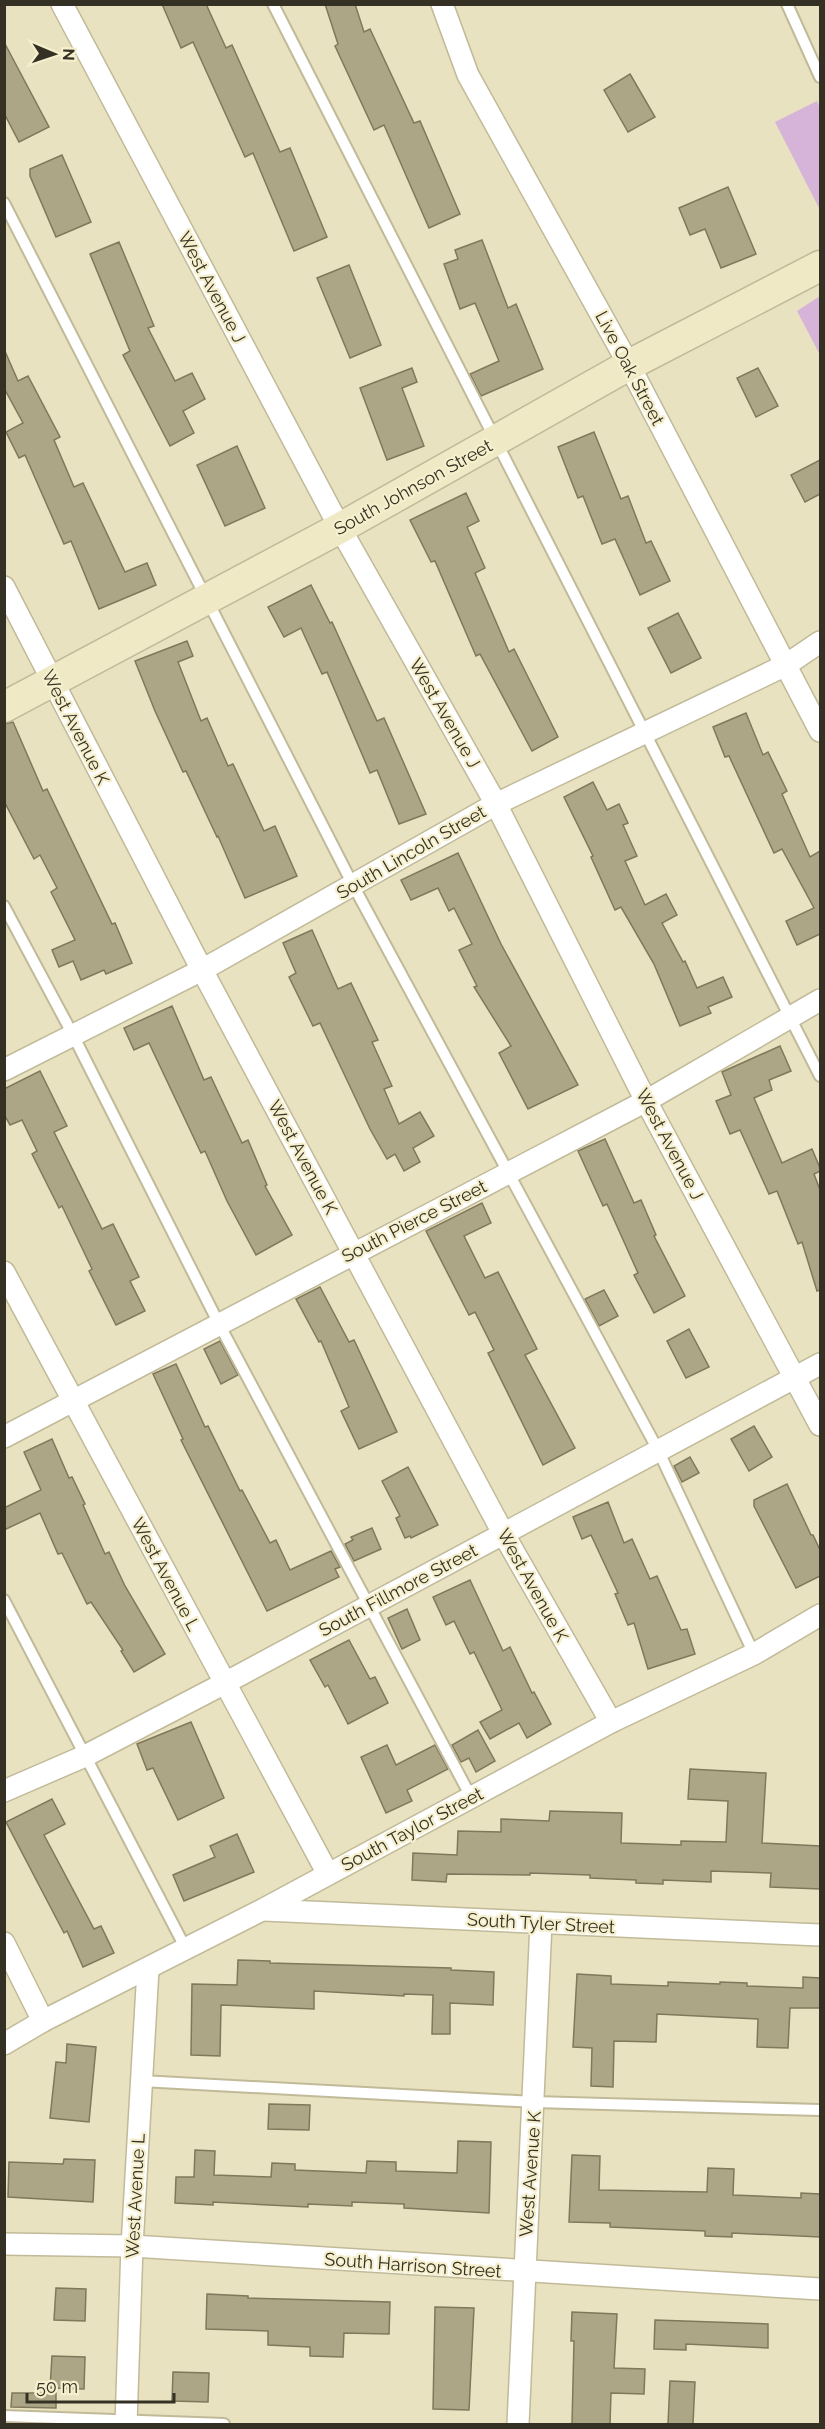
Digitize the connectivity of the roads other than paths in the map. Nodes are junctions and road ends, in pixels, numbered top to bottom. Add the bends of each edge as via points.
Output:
1 (62, 4) edge
2 (273, 4) edge
3 (442, 4) edge
4 (787, 4) edge
5 (820, 77) edge
6 (4, 203) edge
7 (820, 266) edge
8 (629, 365) junction
9 (495, 441) junction
10 (340, 528) junction
11 (4, 587) edge
12 (208, 598) junction
13 (820, 642) edge
14 (786, 665) junction
15 (53, 681) junction
16 (4, 707) edge
17 (820, 731) edge
18 (645, 733) junction
19 (496, 804) junction
20 (353, 885) junction
21 (4, 906) edge
22 (202, 970) junction
23 (820, 1000) edge
24 (791, 1017) junction
25 (73, 1035) junction
26 (4, 1070) edge
27 (820, 1076) edge
28 (646, 1101) junction
29 (509, 1172) junction
30 (354, 1252) junction
31 (4, 1272) edge
32 (219, 1324) junction
33 (820, 1364) edge
34 (796, 1377) junction
35 (73, 1402) junction
36 (820, 1425) edge
37 (4, 1437) edge
38 (657, 1450) junction
39 (503, 1533) junction
40 (4, 1600) edge
41 (369, 1605) junction
42 (820, 1615) edge
43 (754, 1654) junction
44 (225, 1683) junction
45 (611, 1722) junction
46 (85, 1755) junction
47 (4, 1791) edge
48 (471, 1797) junction
49 (328, 1874) junction
50 (262, 1910) junction
51 (541, 1923) junction
52 (820, 1935) edge
53 (4, 1943) edge
54 (186, 1949) junction
55 (148, 1969) junction
56 (43, 2021) junction
57 (4, 2044) edge
58 (141, 2081) junction
59 (534, 2102) junction
60 (820, 2110) edge
61 (4, 2244) edge
62 (132, 2246) junction
63 (524, 2272) junction
64 (820, 2289) edge
65 (4, 2416) edge
66 (126, 2422) edge
67 (224, 2424) edge
68 (518, 2424) edge

1 - 10 street, West Avenue J
2 - 9 lane
3 - 8 street, Live Oak Street via 468,75
4 - 5 lane
6 - 12 lane
7 - 8 street, South Johnson Street
8 - 9 street, South Johnson Street
8 - 14 street, Live Oak Street
9 - 10 street, South Johnson Street
9 - 18 lane
10 - 12 street, South Johnson Street
10 - 19 street, West Avenue J
11 - 15 street, West Avenue K
12 - 15 street, South Johnson Street
12 - 20 lane
13 - 14 street, South Lincoln Street
14 - 17 street, Live Oak Street
14 - 18 street, South Lincoln Street
15 - 16 street, South Johnson Street
15 - 22 street, West Avenue K
18 - 19 street, South Lincoln Street
18 - 24 lane
19 - 20 street, South Lincoln Street
19 - 28 street, West Avenue J
20 - 22 street, South Lincoln Street
20 - 29 lane
21 - 25 lane
22 - 25 street, South Lincoln Street
22 - 30 street, West Avenue K
23 - 24 street, South Pierce Street
24 - 27 lane
24 - 28 street, South Pierce Street
25 - 26 street, South Lincoln Street
25 - 32 lane
28 - 29 street, South Pierce Street
28 - 34 street, West Avenue J
29 - 30 street, South Pierce Street
29 - 38 lane
30 - 32 street, South Pierce Street
30 - 39 street, West Avenue K
31 - 35 street, West Avenue L
32 - 35 street, South Pierce Street
32 - 41 lane
33 - 34 street, South Fillmore Street
34 - 36 street, West Avenue J
34 - 38 street, South Fillmore Street
35 - 37 street, South Pierce Street
35 - 44 street, West Avenue L
38 - 39 street, South Fillmore Street
38 - 43 lane
39 - 41 street, South Fillmore Street
39 - 45 street, West Avenue K
40 - 46 lane
41 - 44 street, South Fillmore Street
41 - 48 lane
42 - 43 street, South Taylor Street
43 - 45 street, South Taylor Street
44 - 46 street, South Fillmore Street
44 - 49 street, West Avenue L
45 - 48 street, South Taylor Street
46 - 47 street, South Fillmore Street
46 - 54 lane
48 - 49 street, South Taylor Street
49 - 50 street, South Taylor Street
50 - 51 street, South Tyler Street
50 - 54 street, South Taylor Street
51 - 52 street, South Tyler Street
51 - 59 street, West Avenue K
53 - 56 street
54 - 55 street, South Taylor Street
55 - 56 street, South Taylor Street
55 - 58 street, West Avenue L
56 - 57 street, South Taylor Street
58 - 59 lane
58 - 62 street, West Avenue L
59 - 60 lane
59 - 63 street, West Avenue K
61 - 62 street, South Harrison Street
62 - 63 street, South Harrison Street
62 - 66 street, West Avenue L
63 - 64 street, South Harrison Street
63 - 68 street, West Avenue K
65 - 66 lane
66 - 67 lane

